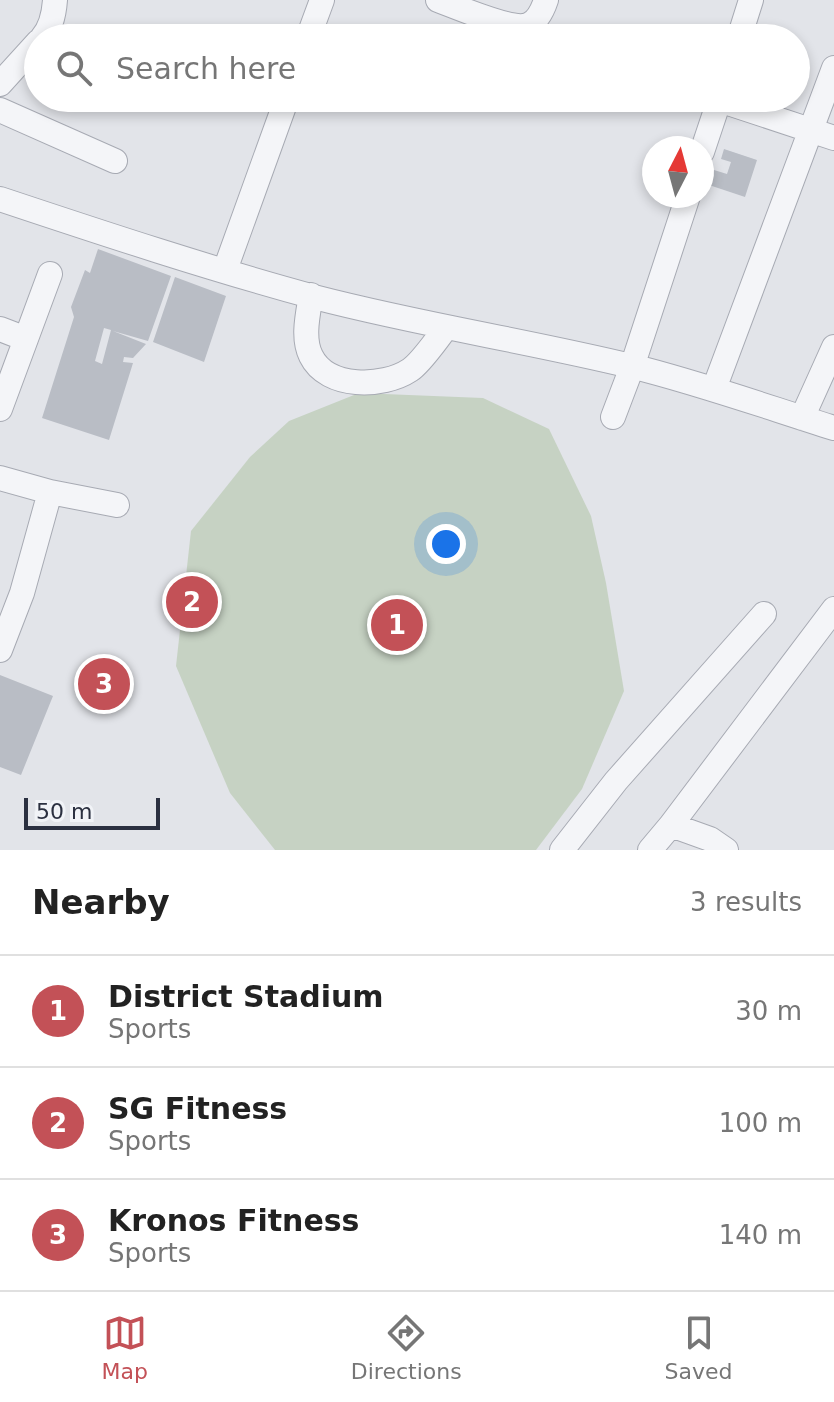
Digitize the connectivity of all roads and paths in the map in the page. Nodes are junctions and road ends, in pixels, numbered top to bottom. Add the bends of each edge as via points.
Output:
1 (55, 0) edge
2 (322, 0) edge
3 (438, 0) edge
4 (546, 0) edge
5 (751, 0) edge
6 (50, 24) edge
7 (313, 24) edge
8 (505, 24) edge
9 (530, 24) edge
10 (743, 24) edge
11 (24, 58) edge
12 (834, 68) edge
13 (0, 84) edge
14 (0, 110) edge
15 (282, 112) edge
16 (715, 112) edge
17 (756, 112) edge
18 (810, 131) junction
19 (707, 136) edge
20 (834, 138) edge
21 (115, 161) dead end
22 (0, 199) edge
23 (684, 208) edge
24 (225, 270) junction
25 (50, 274) dead end
26 (311, 295) junction
27 (446, 328) junction
28 (0, 329) edge
29 (26, 339) junction
30 (834, 347) edge
31 (632, 367) junction
32 (714, 389) junction
33 (0, 409) edge
34 (613, 417) dead end
35 (802, 418) junction
36 (834, 428) edge
37 (0, 478) edge
38 (50, 492) junction
39 (117, 505) dead end
40 (834, 609) edge
41 (764, 614) dead end
42 (0, 650) edge
43 (671, 825) junction
44 (562, 850) edge
45 (650, 850) edge
46 (726, 850) edge

1 - 6 street
2 - 7 street
3 - 8 street
4 - 9 street
5 - 10 street
11 - 13 street
12 - 18 street
14 - 21 street
15 - 24 street
16 - 19 street
17 - 18 street
18 - 20 street
18 - 32 street
22 - 24 street
23 - 31 street
24 - 26 street
25 - 29 street
26 - 27 street
26 - 27 street via 310,356 337,379 377,382 411,370
27 - 31 street
28 - 29 street
29 - 33 street
30 - 35 street
31 - 32 street
31 - 34 street
32 - 35 street
35 - 36 street
37 - 38 street
38 - 39 street
38 - 42 street
40 - 43 street
41 - 44 street
43 - 45 street
43 - 46 street

